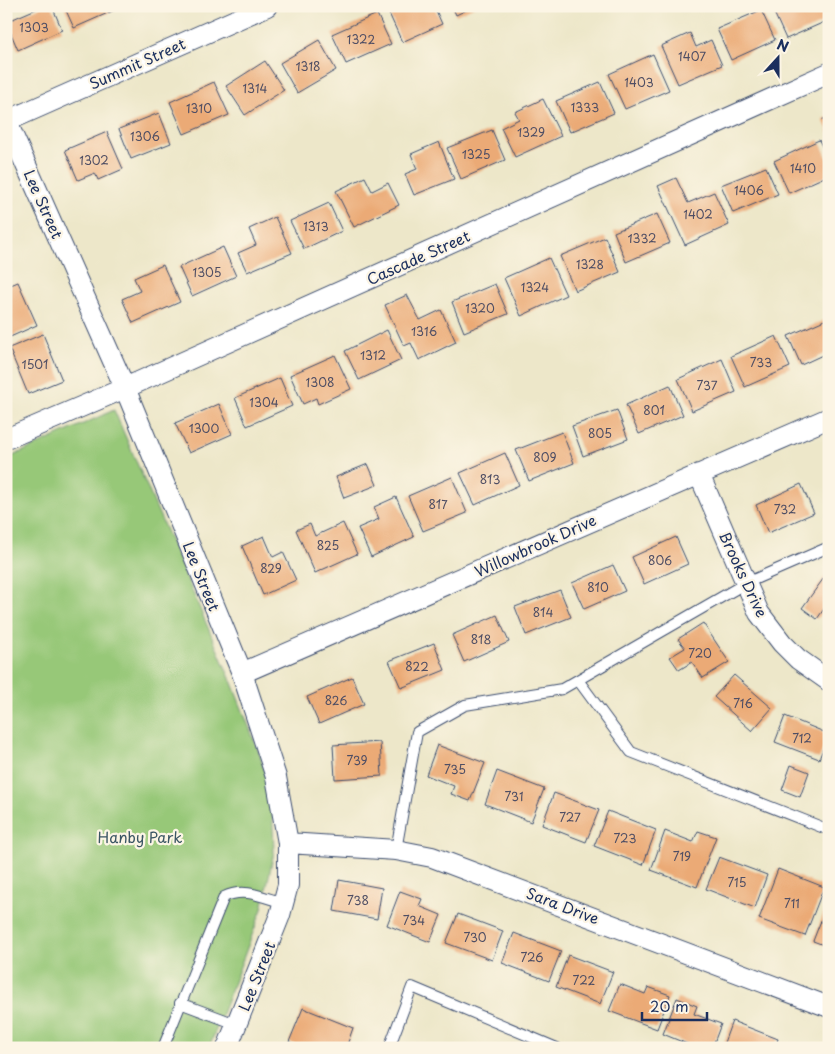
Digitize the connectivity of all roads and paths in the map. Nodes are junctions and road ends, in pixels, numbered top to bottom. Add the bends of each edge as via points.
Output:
1 (267, 6) edge
2 (829, 73) edge
3 (6, 120) edge
4 (126, 388) junction
5 (829, 418) edge
6 (6, 439) edge
7 (699, 474) junction
8 (829, 547) edge
9 (746, 583) junction
10 (242, 674) junction
11 (578, 680) junction
12 (829, 681) edge
13 (829, 830) edge
14 (288, 843) junction
15 (396, 850) junction
16 (283, 903) junction
17 (180, 1003) junction
18 (829, 1007) edge
19 (236, 1024) junction
20 (163, 1048) edge
21 (227, 1048) edge
22 (389, 1048) edge
23 (558, 1048) edge

1 - 3 street, Summit Street
2 - 4 street, Cascade Street
3 - 4 street, Lee Street
4 - 6 street, Cascade Street
4 - 10 street, Lee Street
5 - 7 street, Willowbrook Drive
7 - 9 street, Brooks Drive
7 - 10 street, Willowbrook Drive
8 - 9 lane
9 - 11 lane
9 - 12 street, Brooks Drive via 759,613 782,643 798,660
10 - 14 street, Lee Street via 276,776
11 - 13 lane via 631,752
11 - 15 lane via 562,690 465,705 417,732
14 - 15 street, Sara Drive
14 - 16 street, Lee Street via 288,885
15 - 18 street, Sara Drive via 442,861
16 - 17 lane via 247,892 224,897
16 - 19 street, Lee Street
17 - 19 lane
17 - 20 lane
19 - 21 street, Lee Street
22 - 23 lane via 412,987

